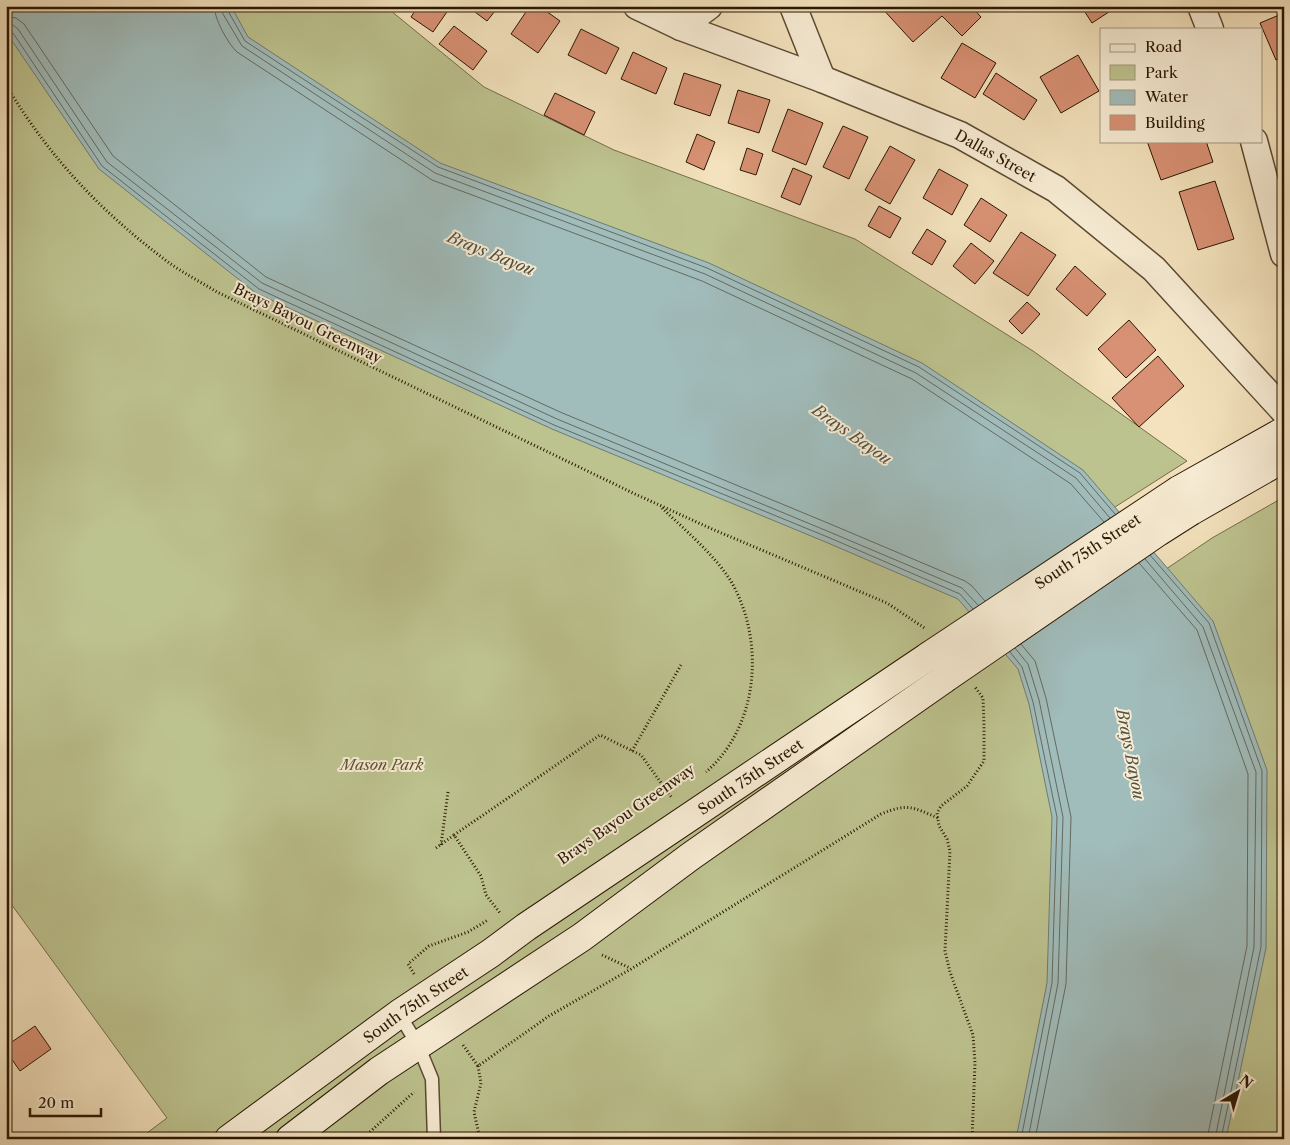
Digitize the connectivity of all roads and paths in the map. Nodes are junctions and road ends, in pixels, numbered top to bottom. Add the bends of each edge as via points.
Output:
1 (637, 6) edge
2 (709, 6) edge
3 (793, 6) edge
4 (1201, 6) edge
5 (681, 27) junction
6 (1210, 28) edge
7 (822, 79) junction
8 (6, 85) edge
9 (1254, 142) edge
10 (1284, 254) edge
11 (1284, 411) edge
12 (1284, 431) edge
13 (1284, 458) edge
14 (1185, 500) junction
15 (658, 505) junction
16 (929, 644) junction
17 (681, 665) dead end
18 (973, 685) dead end
19 (632, 751) junction
20 (704, 774) dead end
21 (448, 792) dead end
22 (679, 793) dead end
23 (672, 798) junction
24 (666, 802) dead end
25 (938, 819) junction
26 (454, 835) junction
27 (441, 845) junction
28 (436, 848) dead end
29 (508, 908) dead end
30 (500, 913) junction
31 (582, 937) junction
32 (631, 969) junction
33 (417, 978) dead end
34 (399, 1014) junction
35 (462, 1042) dead end
36 (418, 1045) junction
37 (478, 1066) junction
38 (432, 1079) junction
39 (229, 1139) edge
40 (290, 1139) edge
41 (362, 1139) edge
42 (434, 1139) edge
43 (480, 1139) edge
44 (972, 1139) edge

1 - 5 street, Dallas Street
2 - 5 street
3 - 7 street
4 - 6 street
5 - 7 street, Dallas Street
7 - 11 street, Dallas Street via 960,134 1056,189 1154,268
8 - 15 path, Brays Bayou Greenway via 56,158 91,197 170,263 217,292
9 - 10 street
12 - 14 main road, South 75th Street
13 - 14 main road, South 75th Street
14 - 16 main road, South 75th Street, bridge
14 - 31 main road, South 75th Street, bridge via 1158,532 691,856
15 - 16 path, Brays Bayou Greenway via 887,603
15 - 20 path, Brays Bayou Greenway via 706,550 731,582 744,606 750,640 753,674 750,697 740,725 715,764
16 - 34 main road, South 75th Street via 674,826
17 - 19 path
18 - 25 path via 983,698 984,761 967,786 941,806 937,812
19 - 23 path via 641,755
19 - 26 path via 600,734
21 - 27 path
22 - 23 path, Brays Bayou Greenway
23 - 24 path, Brays Bayou Greenway
25 - 32 path via 917,809 900,807 881,814
25 - 44 path via 950,851 946,951 950,972 973,1036
26 - 27 path
26 - 30 path via 481,876 486,895
27 - 28 path
29 - 30 path
30 - 33 path via 468,932 430,946 408,964
31 - 32 path via 596,952
31 - 36 main road, South 75th Street
32 - 37 path via 549,1016
34 - 36 lane
34 - 39 main road, South 75th Street
35 - 37 path
36 - 38 lane
36 - 40 main road, South 75th Street
37 - 43 path via 481,1083 474,1112
38 - 41 path
38 - 42 lane

